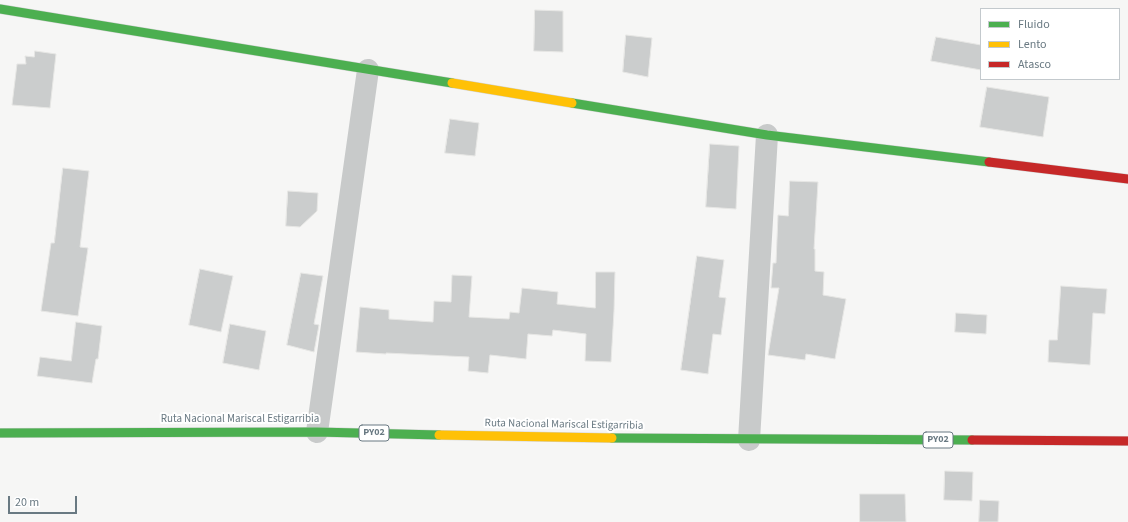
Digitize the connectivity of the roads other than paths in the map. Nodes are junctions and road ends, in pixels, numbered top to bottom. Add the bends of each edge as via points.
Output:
1 (0, 9) edge
2 (368, 70) junction
3 (767, 135) junction
4 (1128, 179) edge
5 (317, 432) junction
6 (0, 433) edge
7 (749, 440) junction
8 (1128, 441) edge

1 - 2 street
2 - 3 street
2 - 5 street
3 - 4 street
3 - 7 street
5 - 6 street, Ruta Nacional Mariscal Estigarribia / PY02
5 - 7 street, Ruta Nacional Mariscal Estigarribia / PY02
7 - 8 street, Ruta Nacional Mariscal Estigarribia / PY02

